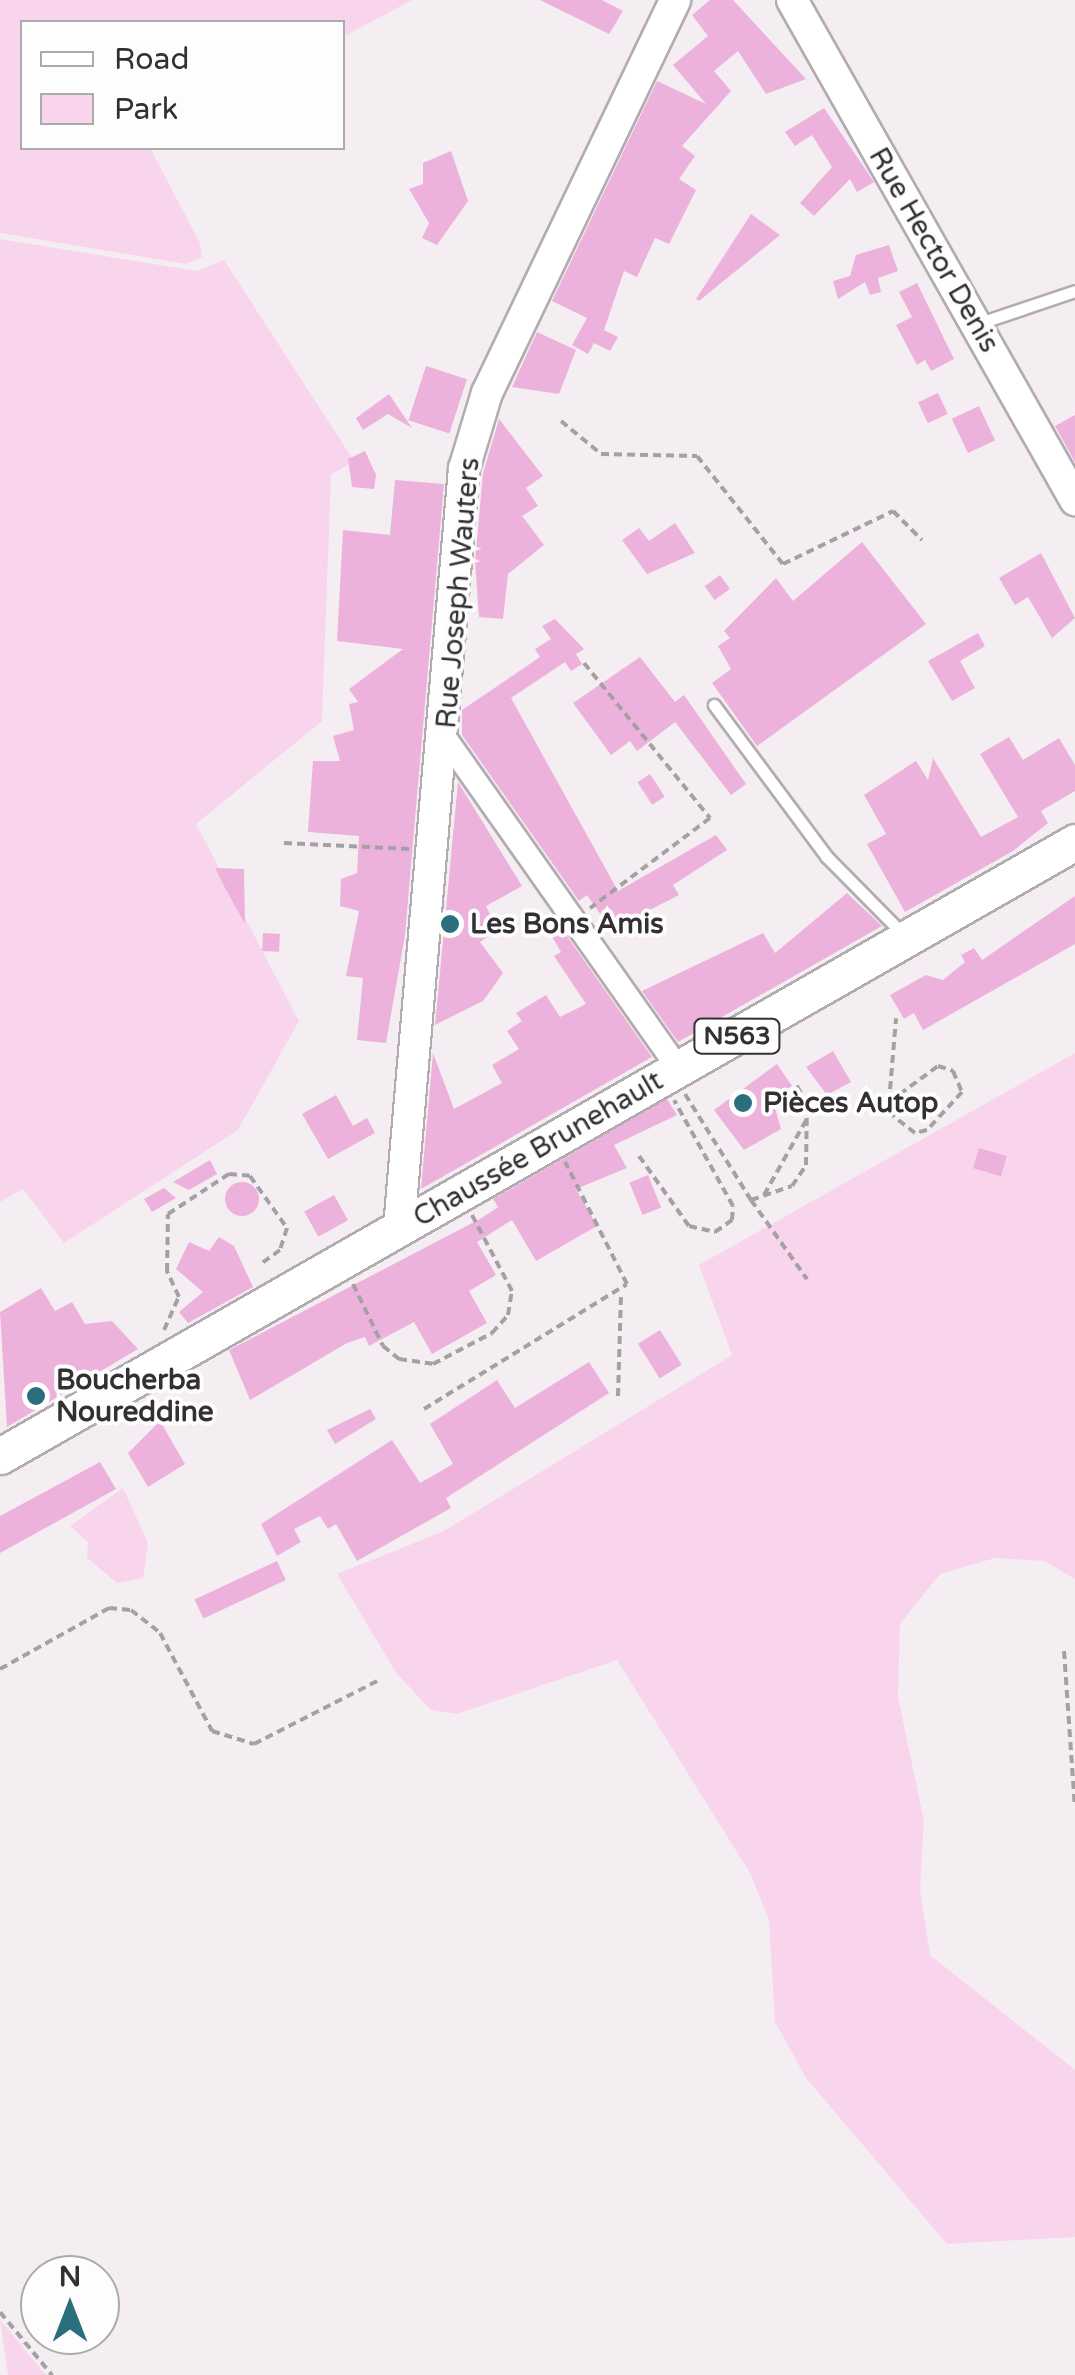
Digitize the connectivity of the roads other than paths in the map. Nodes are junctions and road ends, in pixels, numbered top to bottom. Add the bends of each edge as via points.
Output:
1 (675, 0) edge
2 (792, 0) edge
3 (1075, 291) edge
4 (977, 324) junction
5 (1075, 500) edge
6 (714, 705) dead end
7 (446, 738) junction
8 (1075, 842) edge
9 (907, 938) junction
10 (671, 1073) junction
11 (399, 1228) junction
12 (0, 1456) edge

1 - 7 street, Rue Joseph Wauters via 476,424
2 - 4 street, Rue Hector Denis
3 - 4 lane
4 - 5 street, Rue Hector Denis
6 - 9 lane via 827,857
7 - 10 street
7 - 11 street, Rue Joseph Wauters
8 - 9 main road, Chaussée Brunehault / N563
9 - 10 main road, Chaussée Brunehault / N563
10 - 11 main road, Chaussée Brunehault / N563
11 - 12 main road, Chaussée Brunehault / N563

